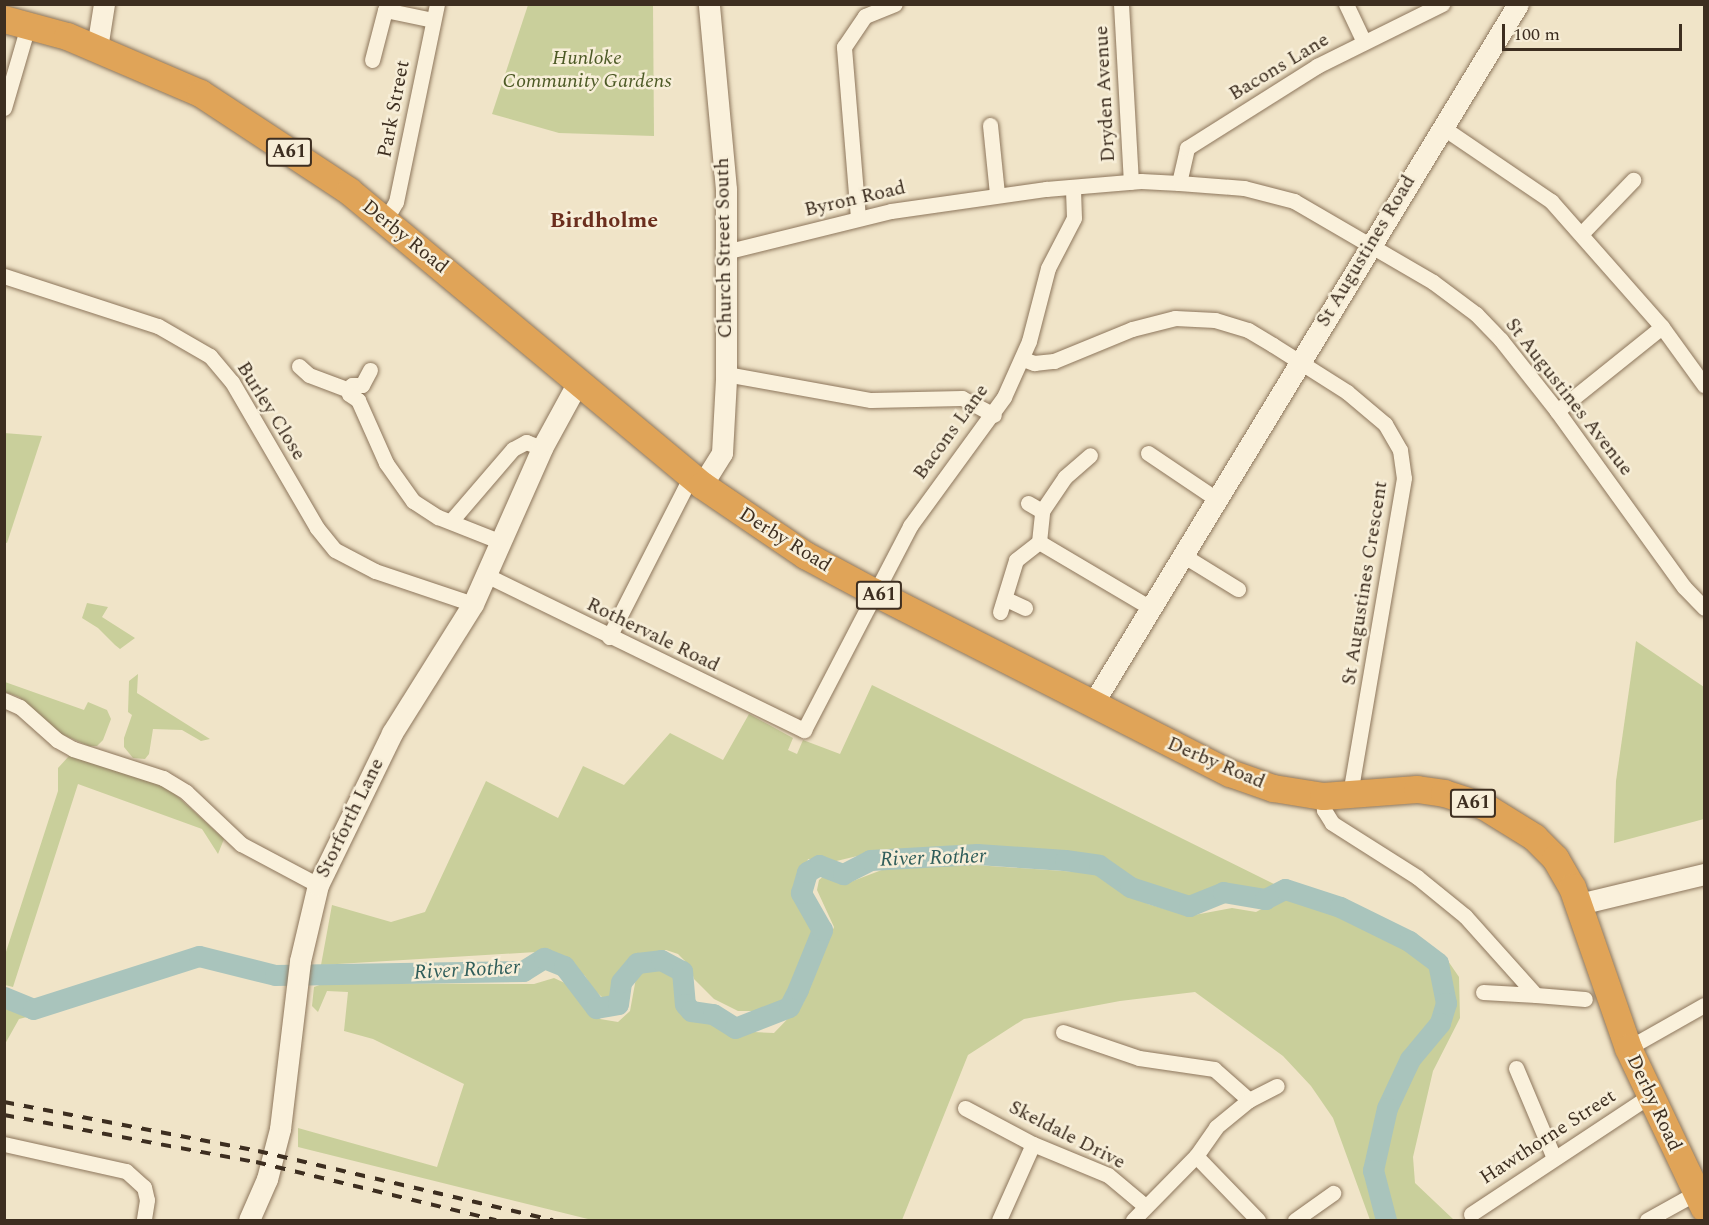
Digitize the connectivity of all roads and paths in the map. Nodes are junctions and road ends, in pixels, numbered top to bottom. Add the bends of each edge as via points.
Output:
1 (104, 4) edge
2 (437, 4) edge
3 (709, 4) edge
4 (895, 4) edge
5 (1121, 4) edge
6 (1346, 4) edge
7 (1442, 4) edge
8 (1518, 4) edge
9 (434, 20) junction
10 (16, 22) edge
11 (1364, 42) junction
12 (97, 48) junction
13 (372, 60) dead end
14 (4, 108) edge
15 (990, 125) dead end
16 (1442, 127) junction
17 (1633, 180) dead end
18 (1131, 182) junction
19 (1179, 183) junction
20 (1073, 188) junction
21 (997, 194) junction
22 (858, 218) junction
23 (386, 219) junction
24 (1582, 233) junction
25 (1371, 243) junction
26 (725, 252) junction
27 (4, 276) edge
28 (1662, 327) junction
29 (1023, 359) junction
30 (1299, 361) junction
31 (298, 366) dead end
32 (370, 370) dead end
33 (726, 374) junction
34 (578, 382) junction
35 (1704, 385) edge
36 (356, 392) junction
37 (1557, 411) junction
38 (994, 415) junction
39 (542, 448) junction
40 (1148, 453) dead end
41 (1090, 456) dead end
42 (696, 481) junction
43 (1215, 498) junction
44 (1028, 502) dead end
45 (1042, 511) junction
46 (451, 521) junction
47 (501, 542) junction
48 (1039, 542) junction
49 (1181, 554) junction
50 (486, 575) junction
51 (1238, 589) dead end
52 (874, 592) junction
53 (473, 604) junction
54 (1025, 608) dead end
55 (1149, 608) junction
56 (1704, 608) edge
57 (609, 637) junction
58 (4, 700) edge
59 (1092, 705) junction
60 (804, 730) joint
61 (1350, 795) junction
62 (1323, 796) junction
63 (1704, 873) edge
64 (318, 885) junction
65 (1579, 904) junction
66 (1483, 992) dead end
67 (1536, 995) junction
68 (1597, 997) junction
69 (1704, 1005) edge
70 (1063, 1032) dead end
71 (1628, 1048) junction
72 (1516, 1068) dead end
73 (1277, 1086) dead end
74 (1649, 1096) junction
75 (1249, 1100) junction
76 (965, 1108) dead end
77 (6, 1144) edge
78 (1034, 1144) junction
79 (1196, 1156) junction
80 (1554, 1158) junction
81 (1700, 1191) edge
82 (1332, 1193) dead end
83 (1144, 1206) junction
84 (1471, 1214) dead end
85 (144, 1221) edge
86 (249, 1221) edge
87 (999, 1221) edge
88 (1133, 1221) edge
89 (1258, 1221) edge
90 (1295, 1221) edge
91 (1647, 1221) edge

1 - 12 street
2 - 9 street, Park Street
3 - 26 street, Church Street South via 726,189
4 - 22 street via 865,16 844,47
5 - 18 street, Dryden Avenue
6 - 11 street
7 - 11 street, Bacons Lane
8 - 16 street, St Augustines Road
9 - 13 street via 385,10
9 - 23 street, Park Street via 396,202
10 - 12 highway, Derby Road / A61
10 - 14 street
11 - 19 street, Bacons Lane via 1298,77 1187,148
12 - 23 highway, Derby Road / A61 via 200,93
15 - 21 street
16 - 24 street via 1551,201
16 - 25 street, St Augustines Road
17 - 24 street
18 - 19 street, St Augustines Avenue
18 - 20 street, Byron Road
19 - 25 street, St Augustines Avenue via 1244,188 1294,201
20 - 21 street, Byron Road
20 - 29 street, Bacons Lane via 1074,218 1046,275
21 - 22 street, Byron Road
22 - 26 street, Byron Road
23 - 34 highway, Derby Road / A61
24 - 28 street
25 - 30 street, St Augustines Road
25 - 37 street, St Augustines Avenue via 1476,314
26 - 33 street, Church Street South
27 - 53 street, Burley Close via 158,326 210,356 232,382 317,528 335,550 375,571
28 - 35 street
28 - 37 street
29 - 30 street, St Augustines Crescent via 1034,363 1054,361 1132,329 1196,317 1240,327
29 - 38 street, Bacons Lane
30 - 43 street, St Augustines Road
30 - 61 street, St Augustines Crescent via 1369,407 1394,437 1403,464 1403,491
31 - 36 street via 309,375
32 - 36 street
33 - 38 street via 871,400 962,398
33 - 42 street, Church Street South via 722,453
34 - 39 street, Storforth Lane
34 - 42 highway, Derby Road / A61
36 - 46 street via 386,463 403,490 425,510
37 - 56 street, St Augustines Avenue via 1684,587
38 - 52 street, Bacons Lane via 923,505
39 - 46 street via 526,442 513,449
39 - 47 street, Storforth Lane
40 - 43 street
41 - 45 street via 1065,477
42 - 52 highway, Derby Road / A61 via 805,555
42 - 57 street
43 - 49 street, St Augustines Road
44 - 45 street
45 - 48 street
46 - 47 street
47 - 50 street, Storforth Lane
48 - 54 street via 1016,560 1006,584 1003,606
48 - 55 street
49 - 51 street
49 - 55 street, St Augustines Road
50 - 53 street, Storforth Lane
50 - 57 street, Rothervale Road
52 - 59 highway, Derby Road / A61
52 - 60 street, Bacons Lane
53 - 64 street, Storforth Lane via 392,733
55 - 59 street, St Augustines Road
57 - 60 street, Rothervale Road
58 - 64 street via 20,707 73,749 171,783 186,792 241,844
59 - 62 highway, Derby Road / A61 via 1230,773 1273,788
61 - 62 highway, A61
61 - 65 highway, A61 via 1417,789 1484,806 1549,850 1564,870
62 - 67 street via 1324,810 1332,823 1417,877 1465,916
63 - 65 street
64 - 86 street, Storforth Lane via 300,961 280,1129 267,1179
65 - 68 highway, A61
66 - 67 street
67 - 68 street
68 - 71 highway, Derby Road / A61
69 - 71 street
70 - 75 street via 1083,1031 1139,1058 1214,1069
71 - 74 highway, Derby Road / A61
72 - 80 street
73 - 75 street
74 - 80 street, Hawthorne Street
74 - 81 highway, Derby Road / A61
75 - 79 street via 1216,1126
76 - 78 street, Skeldale Drive
77 - 85 street via 137,1177 147,1200
78 - 83 street, Skeldale Drive via 1108,1176
78 - 87 street
79 - 83 street
79 - 89 street
80 - 84 street, Hawthorne Street
81 - 91 street
82 - 90 street via 1321,1206
83 - 88 street

